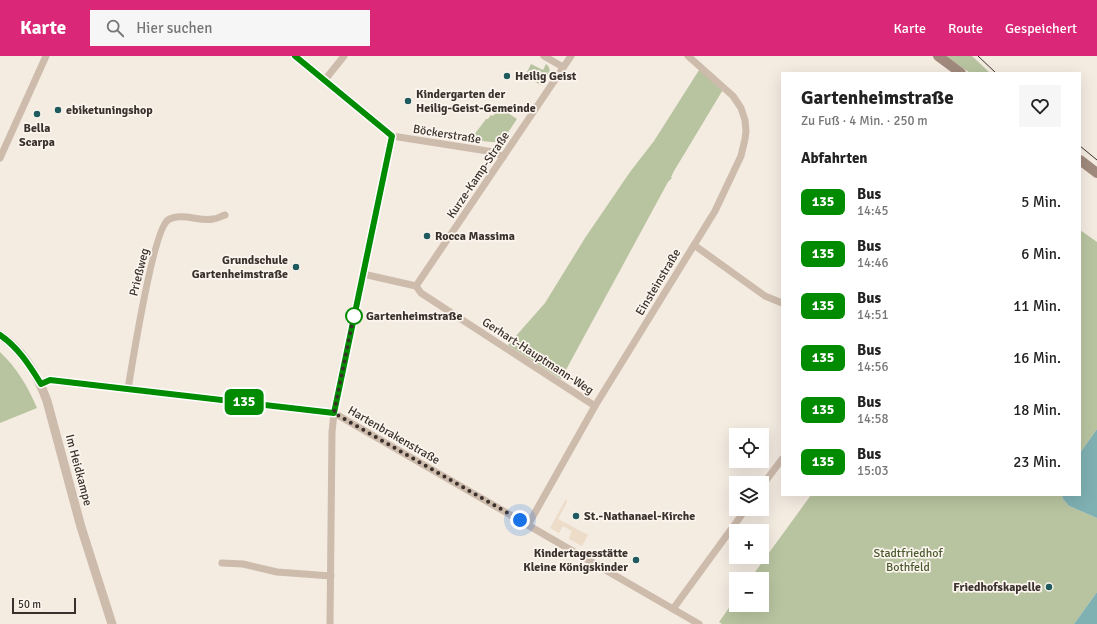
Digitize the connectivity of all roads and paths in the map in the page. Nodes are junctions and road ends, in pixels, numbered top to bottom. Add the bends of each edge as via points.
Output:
1 (46, 56) edge
2 (294, 56) edge
3 (344, 56) edge
4 (544, 56) edge
5 (571, 56) edge
6 (688, 56) edge
7 (938, 56) edge
8 (563, 67) junction
9 (960, 72) edge
10 (324, 81) junction
11 (392, 136) junction
12 (503, 157) junction
13 (0, 158) edge
14 (1081, 161) edge
15 (1097, 172) edge
16 (225, 215) dead end
17 (694, 245) junction
18 (363, 274) junction
19 (416, 286) junction
20 (781, 303) edge
21 (0, 335) edge
22 (41, 384) junction
23 (128, 389) junction
24 (595, 406) junction
25 (334, 413) junction
26 (781, 460) edge
27 (769, 477) edge
28 (741, 516) edge
29 (528, 525) junction
30 (222, 563) dead end
31 (331, 576) junction
32 (673, 609) junction
33 (112, 624) edge
34 (330, 624) edge
35 (699, 624) edge

1 - 13 street
2 - 10 street
3 - 10 street
4 - 8 street
5 - 8 street, Kurze-Kamp-Straße
6 - 17 street, Einsteinstraße via 733,96 741,108 746,131 746,139 733,176
7 - 9 main road
8 - 12 street, Kurze-Kamp-Straße
10 - 11 street
11 - 12 street, Böckerstraße via 494,152
11 - 18 street
12 - 19 street, Kurze-Kamp-Straße
14 - 15 main road
16 - 23 street, Prießweg via 213,220 177,217 167,220 162,228 139,321
17 - 20 street via 765,296
17 - 24 street, Einsteinstraße
18 - 19 street, Gerhart-Hauptmann-Weg
18 - 25 street
19 - 24 street, Gerhart-Hauptmann-Weg via 421,293
21 - 22 street, Im Heidkampe via 19,352
22 - 23 street, Hartenbrakenstraße via 50,380
22 - 33 street, Im Heidkampe via 53,419 92,564
23 - 25 street, Hartenbrakenstraße
24 - 29 street, Einsteinstraße
25 - 29 street, Hartenbrakenstraße
25 - 31 street
26 - 27 street
28 - 32 street
29 - 32 street, Hartenbrakenstraße
30 - 31 street via 243,564 277,572
31 - 34 street
32 - 35 street, Hartenbrakenstraße

